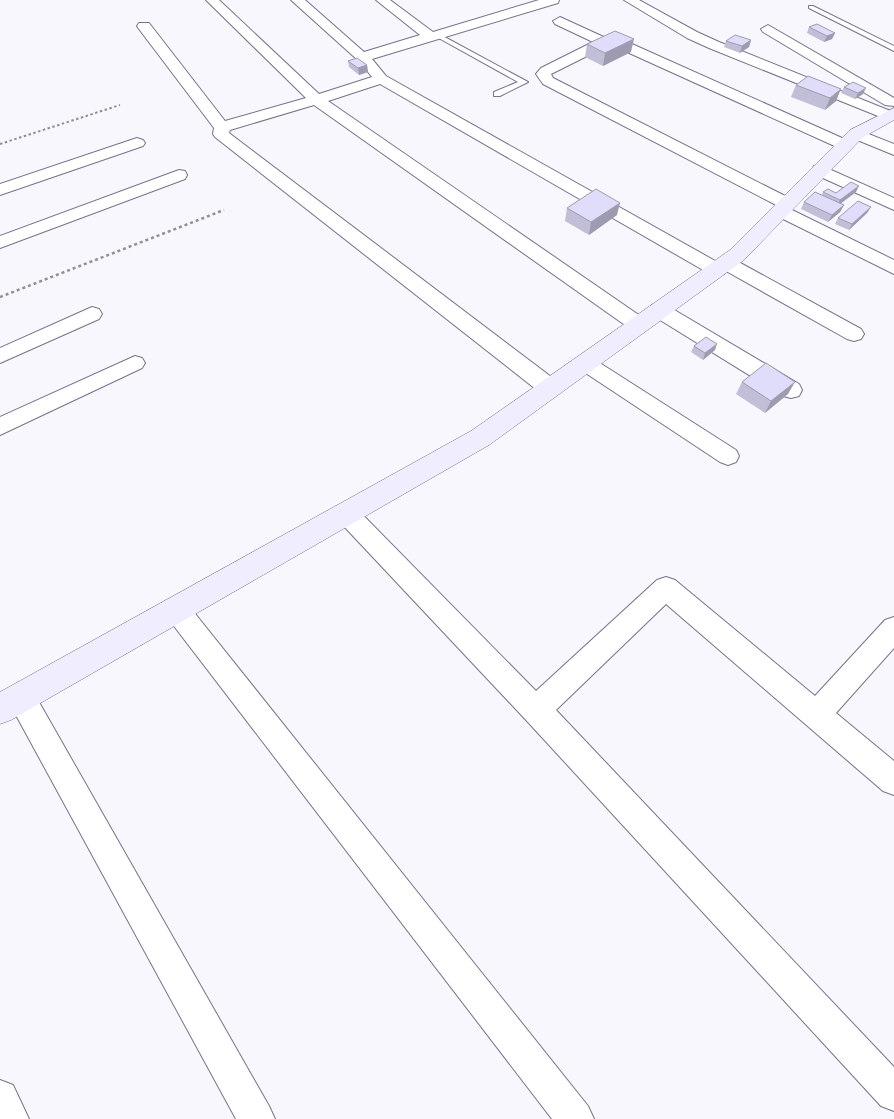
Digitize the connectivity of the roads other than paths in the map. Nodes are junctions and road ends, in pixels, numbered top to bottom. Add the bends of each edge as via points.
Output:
1 (212, 0) edge
2 (297, 0) edge
3 (382, 0) edge
4 (553, 0) edge
5 (630, 0) edge
6 (811, 7) dead end
7 (560, 21) dead end
8 (144, 26) dead end
9 (768, 29) dead end
10 (434, 36) junction
11 (604, 43) junction
12 (894, 49) edge
13 (365, 60) junction
14 (381, 79) junction
15 (497, 94) dead end
16 (317, 100) junction
17 (892, 110) edge
18 (222, 128) junction
19 (851, 140) junction
20 (136, 143) dead end
21 (894, 150) edge
22 (820, 170) junction
23 (179, 175) dead end
24 (0, 190) edge
25 (894, 204) edge
26 (784, 208) junction
27 (0, 242) edge
28 (721, 266) junction
29 (894, 268) edge
30 (659, 310) junction
31 (92, 314) dead end
32 (639, 325) junction
33 (854, 334) dead end
34 (0, 356) edge
35 (585, 363) junction
36 (135, 364) dead end
37 (550, 388) junction
38 (791, 390) edge
39 (0, 427) edge
40 (728, 456) dead end
41 (346, 513) junction
42 (176, 609) junction
43 (894, 629) edge
44 (11, 703) edge
45 (536, 710) junction
46 (817, 714) junction
47 (894, 780) edge
48 (894, 1093) edge
49 (0, 1098) edge
50 (10, 1119) edge
51 (256, 1119) edge
52 (575, 1119) edge

1 - 16 street
2 - 13 street
3 - 10 street
4 - 10 street via 500,9
5 - 17 street via 692,35
6 - 12 lane
7 - 11 street
8 - 18 street
9 - 17 street
10 - 13 street via 363,57
10 - 15 lane via 524,82
11 - 19 street via 618,43
11 - 26 street via 546,71 543,74 545,78
13 - 14 street
14 - 16 street
14 - 28 street
16 - 18 street
16 - 32 street
17 - 19 street
18 - 37 street via 221,134
19 - 21 street
19 - 22 street
20 - 24 street
22 - 25 street
22 - 26 street
23 - 27 street
26 - 28 street via 738,255
26 - 29 street
28 - 30 street
28 - 33 street
30 - 32 street
30 - 38 street
31 - 34 street
32 - 35 street
35 - 37 street
35 - 40 street
36 - 39 street
37 - 41 street via 480,438
41 - 42 street
41 - 45 street
42 - 44 street
42 - 52 street
43 - 46 street
44 - 51 street
45 - 46 street via 666,588
45 - 48 street
46 - 47 street
49 - 50 street

